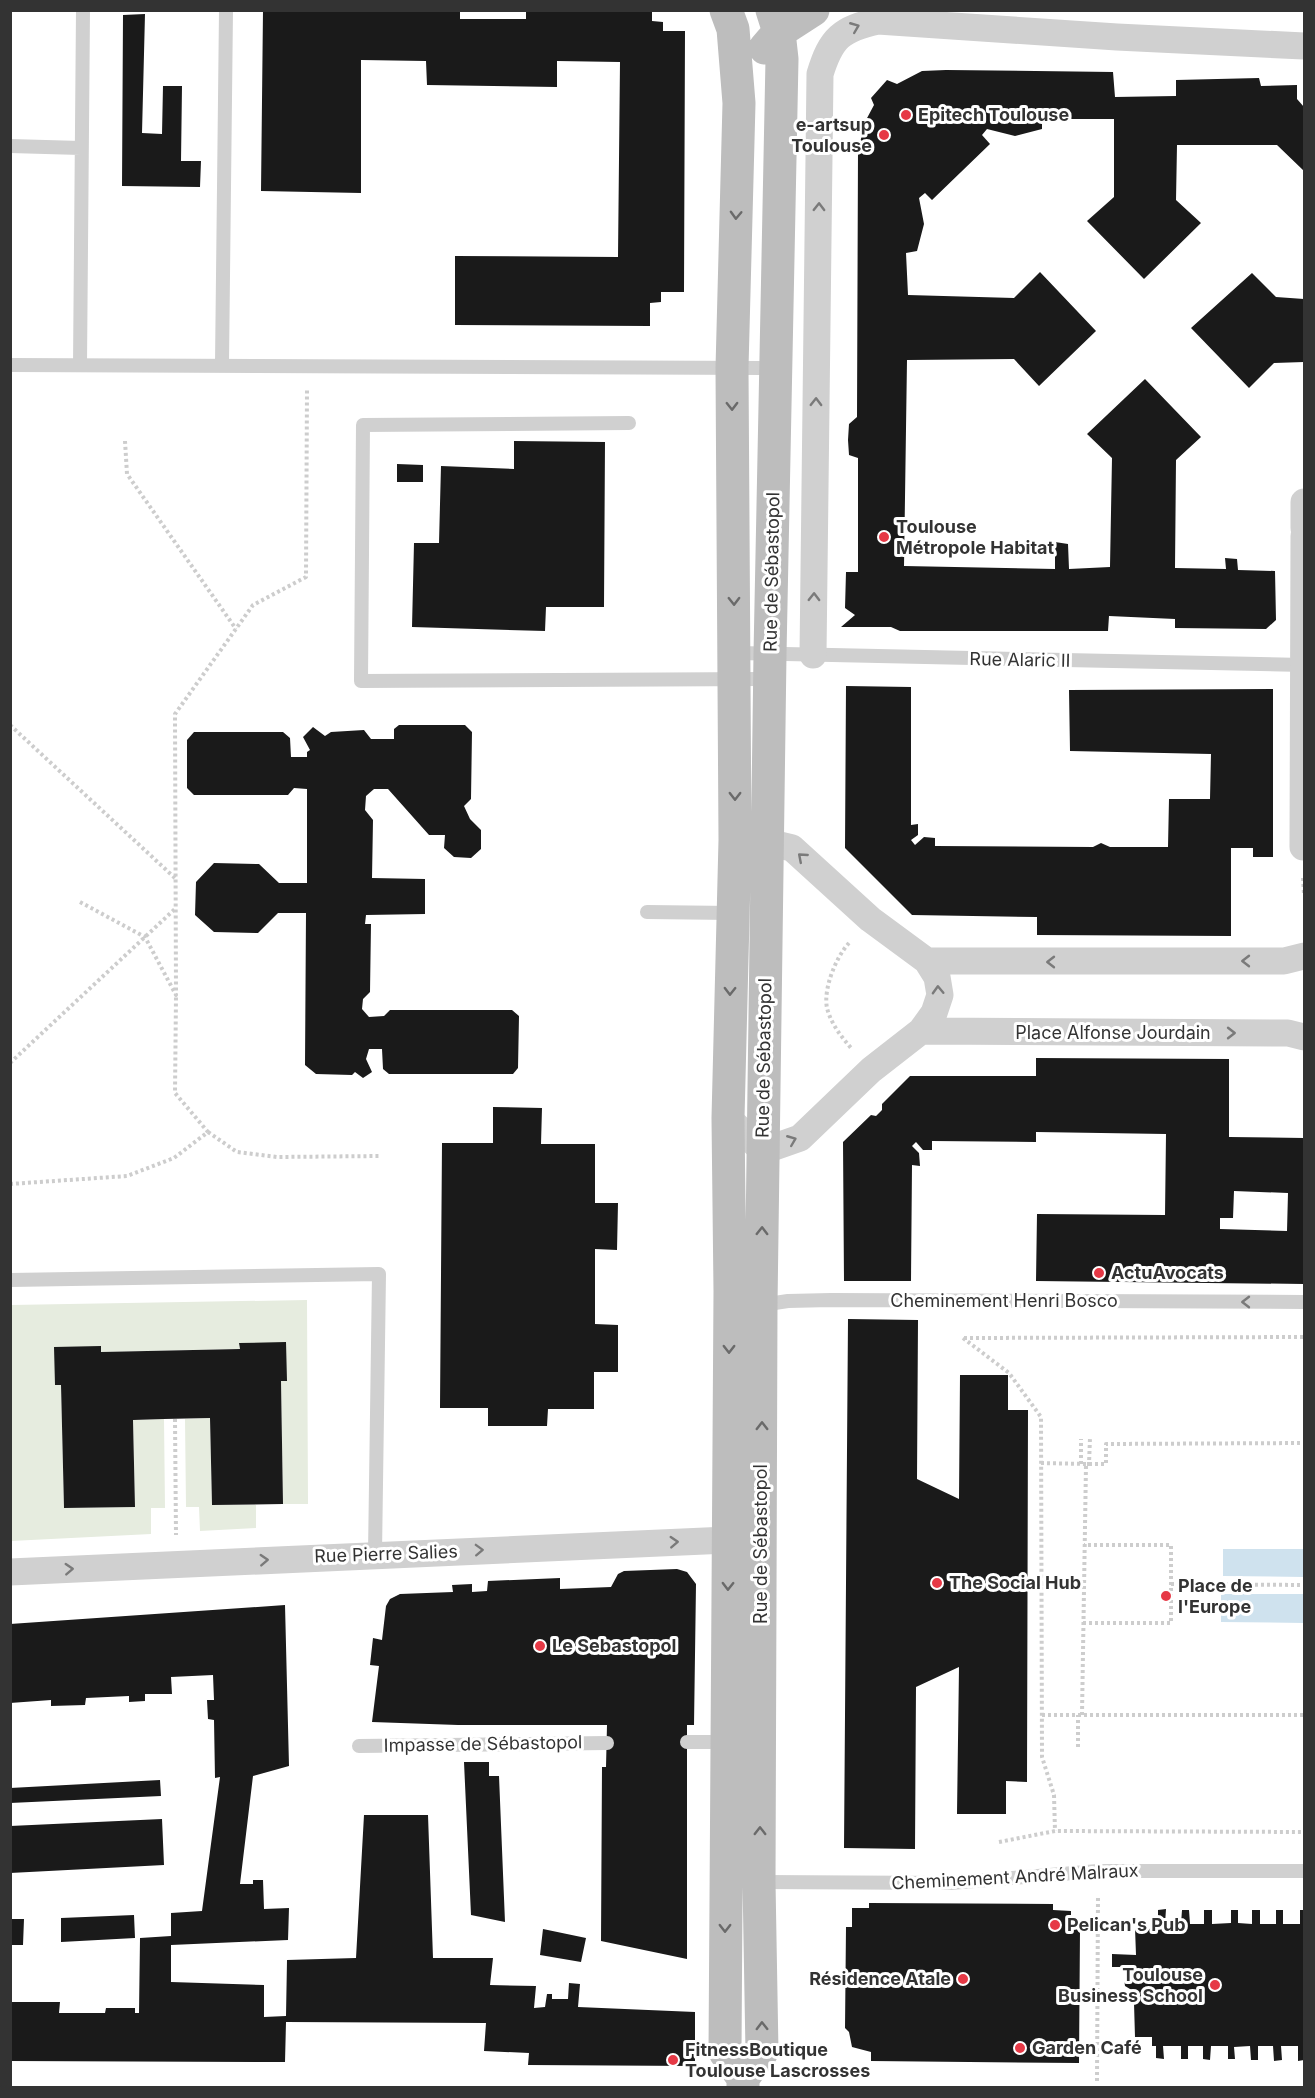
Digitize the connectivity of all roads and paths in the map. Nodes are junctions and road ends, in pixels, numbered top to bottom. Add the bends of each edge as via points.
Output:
1 (83, 10) edge
2 (226, 10) edge
3 (726, 10) edge
4 (813, 10) edge
5 (776, 21) edge
6 (1305, 46) edge
7 (739, 103) junction
8 (10, 147) edge
9 (81, 148) junction
10 (222, 364) junction
11 (10, 365) edge
12 (80, 365) junction
13 (307, 365) junction
14 (732, 368) junction
15 (777, 368) junction
16 (629, 423) dead end
17 (125, 441) dead end
18 (1305, 502) edge
19 (1305, 528) edge
20 (1305, 536) edge
21 (237, 629) junction
22 (813, 655) junction
23 (1304, 665) edge
24 (735, 666) junction
25 (770, 666) junction
26 (10, 725) edge
27 (735, 840) junction
28 (767, 842) junction
29 (1302, 847) dead end
30 (176, 879) junction
31 (80, 902) dead end
32 (176, 908) junction
33 (647, 912) dead end
34 (732, 913) junction
35 (870, 920) junction
36 (145, 937) junction
37 (1305, 956) edge
38 (927, 962) junction
39 (176, 995) junction
40 (921, 1031) junction
41 (1305, 1037) edge
42 (10, 1063) edge
43 (871, 1070) junction
44 (728, 1118) junction
45 (208, 1132) junction
46 (763, 1151) junction
47 (380, 1156) dead end
48 (10, 1184) edge
49 (729, 1258) junction
50 (10, 1280) edge
51 (1305, 1302) edge
52 (761, 1305) junction
53 (1305, 1337) edge
54 (175, 1419) dead end
55 (1090, 1438) dead end
56 (1081, 1439) dead end
57 (1305, 1443) edge
58 (1041, 1463) junction
59 (1085, 1464) junction
60 (762, 1538) junction
61 (728, 1539) junction
62 (1084, 1545) junction
63 (375, 1554) junction
64 (178, 1564) junction
65 (10, 1572) edge
66 (1042, 1584) junction
67 (1084, 1584) junction
68 (1171, 1584) junction
69 (1305, 1585) edge
70 (1083, 1623) junction
71 (1305, 1714) edge
72 (1042, 1715) junction
73 (1080, 1715) junction
74 (687, 1742) dead end
75 (726, 1742) junction
76 (607, 1743) dead end
77 (359, 1746) dead end
78 (1078, 1747) dead end
79 (1054, 1830) junction
80 (1305, 1832) edge
81 (999, 1842) dead end
82 (1098, 1871) junction
83 (1305, 1871) edge
84 (742, 1882) junction
85 (1097, 2081) dead end
86 (743, 2083) edge

1 - 9 lane
2 - 10 lane
3 - 7 street, Rue de Sébastopol via 733,29
4 - 5 street, Rue de Sébastopol
5 - 7 street, Rue de Sébastopol
5 - 15 street, Rue de Sébastopol via 782,59
22 -> 6 street via 820,74 828,50 838,36 856,26 878,21
7 -> 14 street, Rue de Sébastopol
8 - 9 lane
9 - 12 lane
10 - 12 lane
10 - 13 lane
11 - 12 lane
13 - 14 lane
13 - 21 path via 306,577 253,605
14 - 15 lane
14 -> 24 street, Rue de Sébastopol
15 - 25 street, Rue de Sébastopol
16 - 24 lane via 363,425 361,681
17 - 21 path via 127,474
18 - 19 street
20 - 23 street
21 - 30 path via 175,714
22 - 23 lane, Rue Alaric II
22 - 25 lane, Rue Alaric II
23 - 29 street
24 - 25 lane
24 - 25 lane, Rue Alaric II
24 -> 27 street, Rue de Sébastopol
25 - 28 street, Rue de Sébastopol
26 - 30 path
27 - 28 street
27 - 34 street, Rue de Sébastopol
35 -> 28 street via 792,848
28 - 46 street, Rue de Sébastopol
30 - 32 path
31 - 36 path
32 - 36 path
32 - 39 path
33 - 34 lane
34 -> 44 street, Rue de Sébastopol
35 - 38 street
35 - 43 path via 842,951 826,1007 837,1031
36 - 39 path
36 - 42 path
37 -> 38 street via 1284,961
40 -> 38 street via 934,1013 940,995 937,978
39 - 45 path via 175,1093
40 -> 41 street, Place Alfonse Jourdain via 1288,1033
40 - 43 street
46 -> 43 street via 800,1138
44 - 46 street
44 - 49 street, Rue de Sébastopol
45 - 47 path via 237,1152
45 - 48 path via 174,1158 127,1176
52 -> 46 street, Rue de Sébastopol
49 - 52 street
49 -> 61 street, Rue de Sébastopol
50 - 63 lane via 379,1274
51 -> 52 lane, Cheminement Henri Bosco via 831,1300
60 -> 52 street, Rue de Sébastopol
53 - 58 path via 963,1338 1010,1373 1041,1417
54 - 64 path
55 - 59 path
56 - 59 path
57 - 59 path via 1106,1444 1106,1464
58 - 59 path
58 - 66 path
59 - 62 path
60 - 61 street, Rue Pierre Salies
84 -> 60 street, Rue de Sébastopol
63 -> 61 street, Rue Pierre Salies
61 -> 75 street, Rue de Sébastopol
62 - 67 path
62 - 68 path via 1171,1545
64 -> 63 street, Rue Pierre Salies
65 -> 64 street, Rue Pierre Salies
66 - 67 path
66 - 72 path
67 - 70 path
68 - 69 path
68 - 70 path via 1171,1623
70 - 73 path
71 - 73 path
72 - 73 path
72 - 79 path via 1042,1757 1054,1795
73 - 78 path
74 - 75 lane
75 - 84 street, Rue de Sébastopol
76 - 77 lane, Impasse de Sébastopol
79 - 80 path
79 - 81 path
82 - 83 lane, Cheminement André Malraux
82 - 84 lane, Cheminement André Malraux via 950,1883
82 - 85 path
84 - 86 street, Rue de Sébastopol via 762,2052

